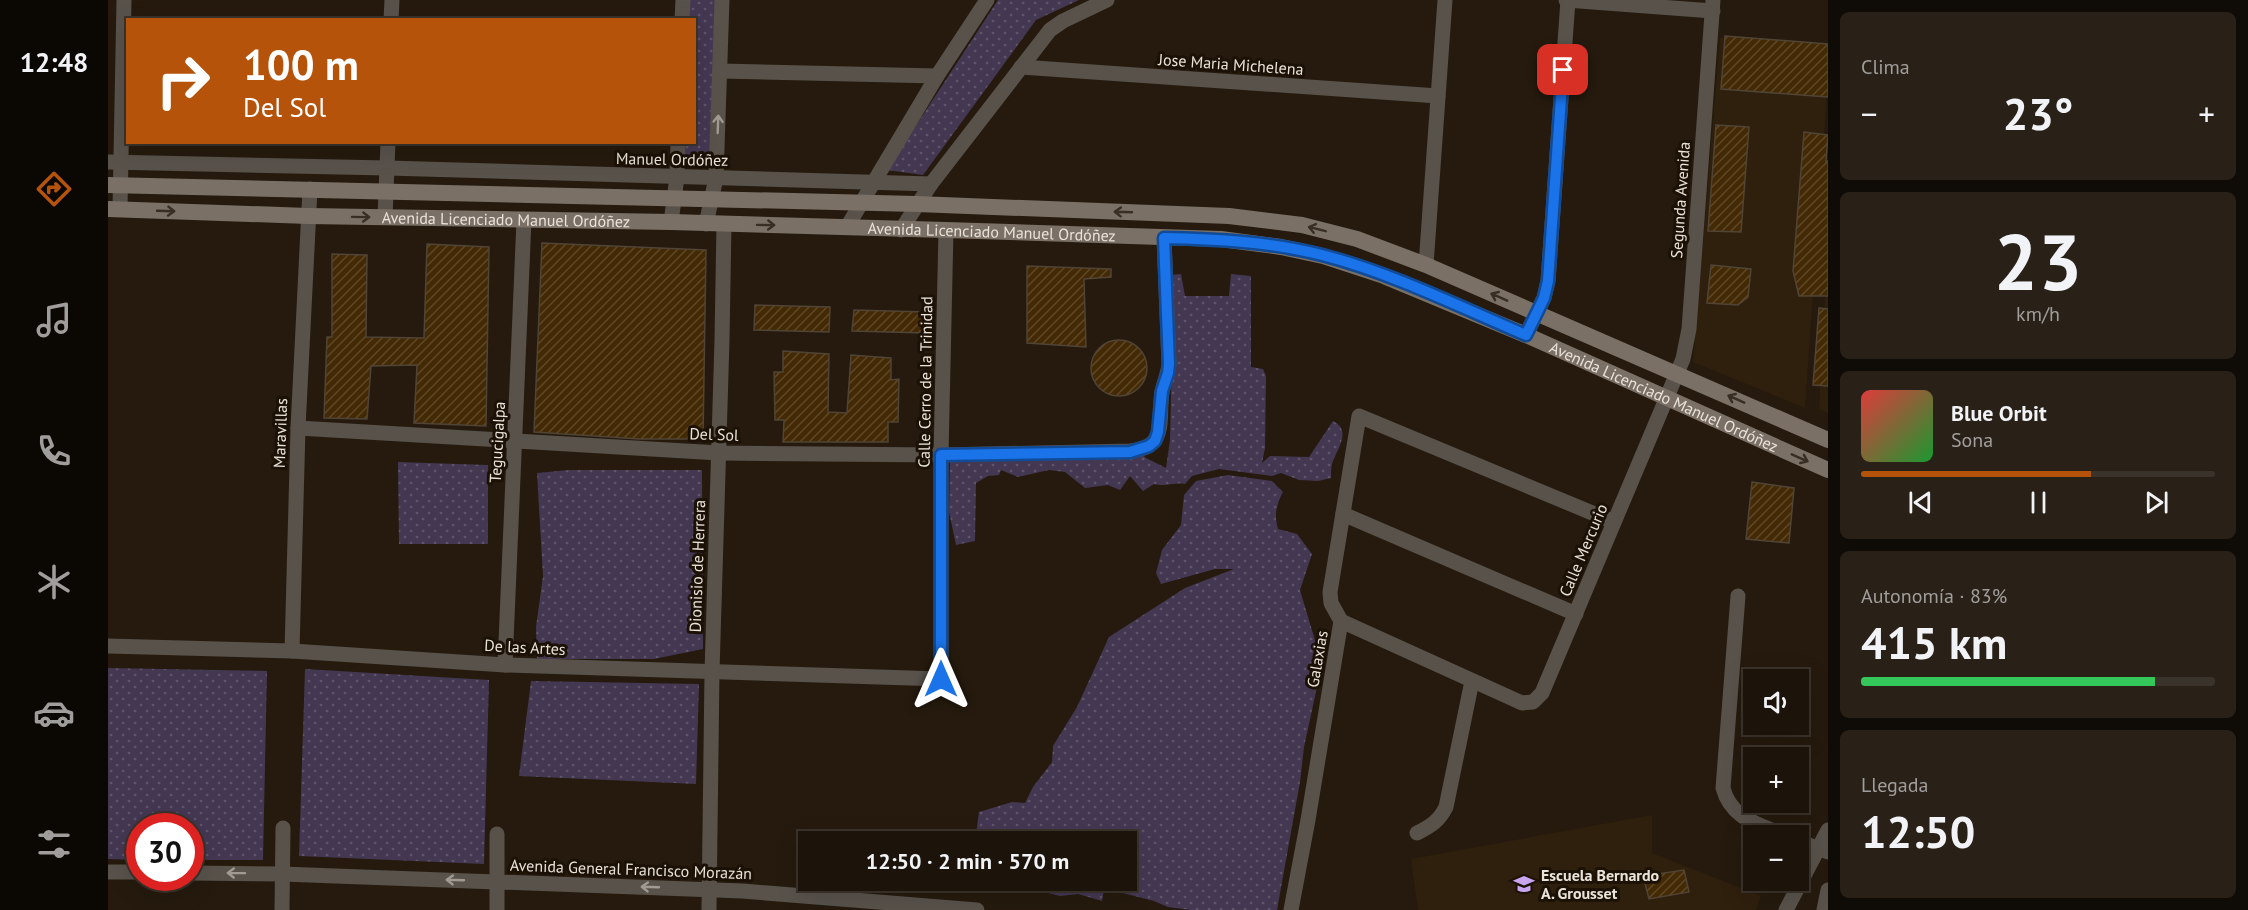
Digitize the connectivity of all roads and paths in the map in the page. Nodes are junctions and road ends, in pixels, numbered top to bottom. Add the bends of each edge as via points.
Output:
1 (124, 0) edge
2 (392, 0) edge
3 (683, 0) edge
4 (722, 0) edge
5 (987, 0) edge
6 (1107, 0) edge
7 (1445, 0) edge
8 (1567, 0) edge
9 (1713, 6) edge
10 (391, 18) edge
11 (682, 18) edge
12 (108, 54) edge
13 (126, 54) edge
14 (1021, 67) junction
15 (720, 71) junction
16 (937, 76) junction
17 (1438, 96) junction
18 (388, 144) edge
19 (678, 144) edge
20 (114, 162) edge
21 (388, 168) junction
22 (676, 177) junction
23 (716, 178) junction
24 (874, 181) junction
25 (931, 184) junction
26 (114, 185) edge
27 (310, 189) junction
28 (387, 190) junction
29 (674, 198) junction
30 (711, 199) junction
31 (861, 204) junction
32 (917, 204) junction
33 (114, 209) edge
34 (308, 216) junction
35 (385, 217) junction
36 (524, 220) junction
37 (671, 222) junction
38 (706, 224) junction
39 (724, 224) junction
40 (847, 227) junction
41 (901, 230) junction
42 (946, 230) junction
43 (1164, 238) junction
44 (1426, 265) junction
45 (1537, 314) junction
46 (1526, 335) junction
47 (1678, 374) junction
48 (1667, 399) junction
49 (298, 428) junction
50 (1828, 440) edge
51 (515, 441) junction
52 (719, 453) junction
53 (941, 455) junction
54 (1828, 470) edge
55 (1343, 514) junction
56 (1614, 522) junction
57 (1738, 596) dead end
58 (1576, 614) junction
59 (1341, 621) junction
60 (108, 646) edge
61 (292, 651) junction
62 (505, 665) junction
63 (712, 672) junction
64 (941, 679) joint
65 (1472, 681) junction
66 (1762, 825) edge
67 (284, 828) dead end
68 (1828, 830) edge
69 (1417, 832) dead end
70 (497, 834) dead end
71 (1822, 851) edge
72 (108, 872) edge
73 (126, 872) edge
74 (204, 873) edge
75 (282, 874) junction
76 (496, 882) junction
77 (709, 890) junction
78 (1828, 890) edge
79 (1824, 909) edge
80 (282, 910) edge
81 (497, 910) edge
82 (709, 910) edge
83 (977, 910) edge
84 (1291, 910) edge
85 (1786, 910) edge

1 - 13 street
2 - 10 street
3 - 11 street
4 - 15 street
5 - 16 street
6 - 14 street via 1050,30
7 - 17 street
8 - 9 street
8 - 45 street via 1548,281
9 - 47 street, Segunda Avenida via 1689,329
12 - 13 street
13 - 20 street
14 - 17 street, Jose Maria Michelena
14 - 25 street
15 - 16 street
23 -> 15 street
16 - 24 street
17 - 44 street
18 - 21 street
19 - 22 street
20 - 21 street, Manuel Ordóñez
20 - 26 street
21 - 22 street, Manuel Ordóñez
21 - 28 street
22 - 23 street, Manuel Ordóñez
22 - 29 street
23 - 24 street, Manuel Ordóñez
23 - 30 street
24 - 25 street, Manuel Ordóñez
24 - 31 street
25 - 32 street
26 - 27 main road, Avenida Licenciado Manuel Ordóñez
26 - 33 street
27 - 28 main road, Avenida Licenciado Manuel Ordóñez
27 - 34 street, Maravillas
28 - 29 main road, Avenida Licenciado Manuel Ordóñez
28 - 35 street
29 - 30 main road, Avenida Licenciado Manuel Ordóñez
29 - 37 street
30 - 31 main road, Avenida Licenciado Manuel Ordóñez
30 - 38 street
31 - 32 main road, Avenida Licenciado Manuel Ordóñez
31 - 40 street
32 - 41 street
44 -> 32 main road, Avenida Licenciado Manuel Ordóñez via 1357,239 1302,225 1229,216
33 -> 34 main road, Avenida Licenciado Manuel Ordóñez
34 -> 35 main road, Avenida Licenciado Manuel Ordóñez
34 - 49 street, Maravillas
35 - 36 main road, Avenida Licenciado Manuel Ordóñez
36 - 37 main road, Avenida Licenciado Manuel Ordóñez
36 - 51 street, Tegucigalpa
37 - 38 main road, Avenida Licenciado Manuel Ordóñez
38 - 39 main road, Avenida Licenciado Manuel Ordóñez
39 -> 40 main road, Avenida Licenciado Manuel Ordóñez
39 - 52 street, Dionisio de Herrera
40 - 41 main road, Avenida Licenciado Manuel Ordóñez
41 - 42 main road, Avenida Licenciado Manuel Ordóñez
42 - 43 main road, Avenida Licenciado Manuel Ordóñez
42 - 53 street, Calle Cerro de la Trinidad
43 - 46 main road, Avenida Licenciado Manuel Ordóñez via 1221,239 1323,256 1384,276
43 - 53 street, Del Sol via 1169,364 1155,441 1130,452
45 -> 44 main road, Avenida Licenciado Manuel Ordóñez
45 - 46 street
45 - 47 main road, Avenida Licenciado Manuel Ordóñez
46 - 48 main road, Avenida Licenciado Manuel Ordóñez
47 - 48 street, Segunda Avenida
50 -> 47 main road, Avenida Licenciado Manuel Ordóñez
48 -> 54 main road, Avenida Licenciado Manuel Ordóñez
48 - 56 street, Calle Mercurio
49 - 51 street, Del Sol
49 - 61 street, Maravillas
51 - 52 street, Del Sol
51 - 62 street, Tegucigalpa
52 - 53 street, Del Sol
52 - 63 street, Dionisio de Herrera
53 - 64 street, Calle Cerro de la Trinidad
55 - 56 street, Galaxias via 1359,416
55 - 58 street
55 - 59 street, Galaxias via 1330,592
56 - 58 street, Calle Mercurio
57 - 66 street via 1723,788 1738,814
58 - 65 street, Calle Mercurio via 1542,693 1533,702 1522,704
59 - 65 street
59 - 84 street, Galaxias
60 - 61 street, De las Artes
61 - 62 street, De las Artes
62 - 63 street, De las Artes
63 - 64 street, De las Artes
63 - 77 street, Dionisio de Herrera
65 - 69 street via 1446,807 1434,824
67 - 75 street
68 - 71 street
70 - 76 street
71 - 85 street
72 - 73 street
75 -> 74 street, Avenida General Francisco Morazán
76 -> 75 street, Avenida General Francisco Morazán
75 - 80 street
77 -> 76 street, Avenida General Francisco Morazán
76 - 81 street
77 - 82 street, Dionisio de Herrera
77 - 83 street, Avenida General Francisco Morazán
78 - 79 street

